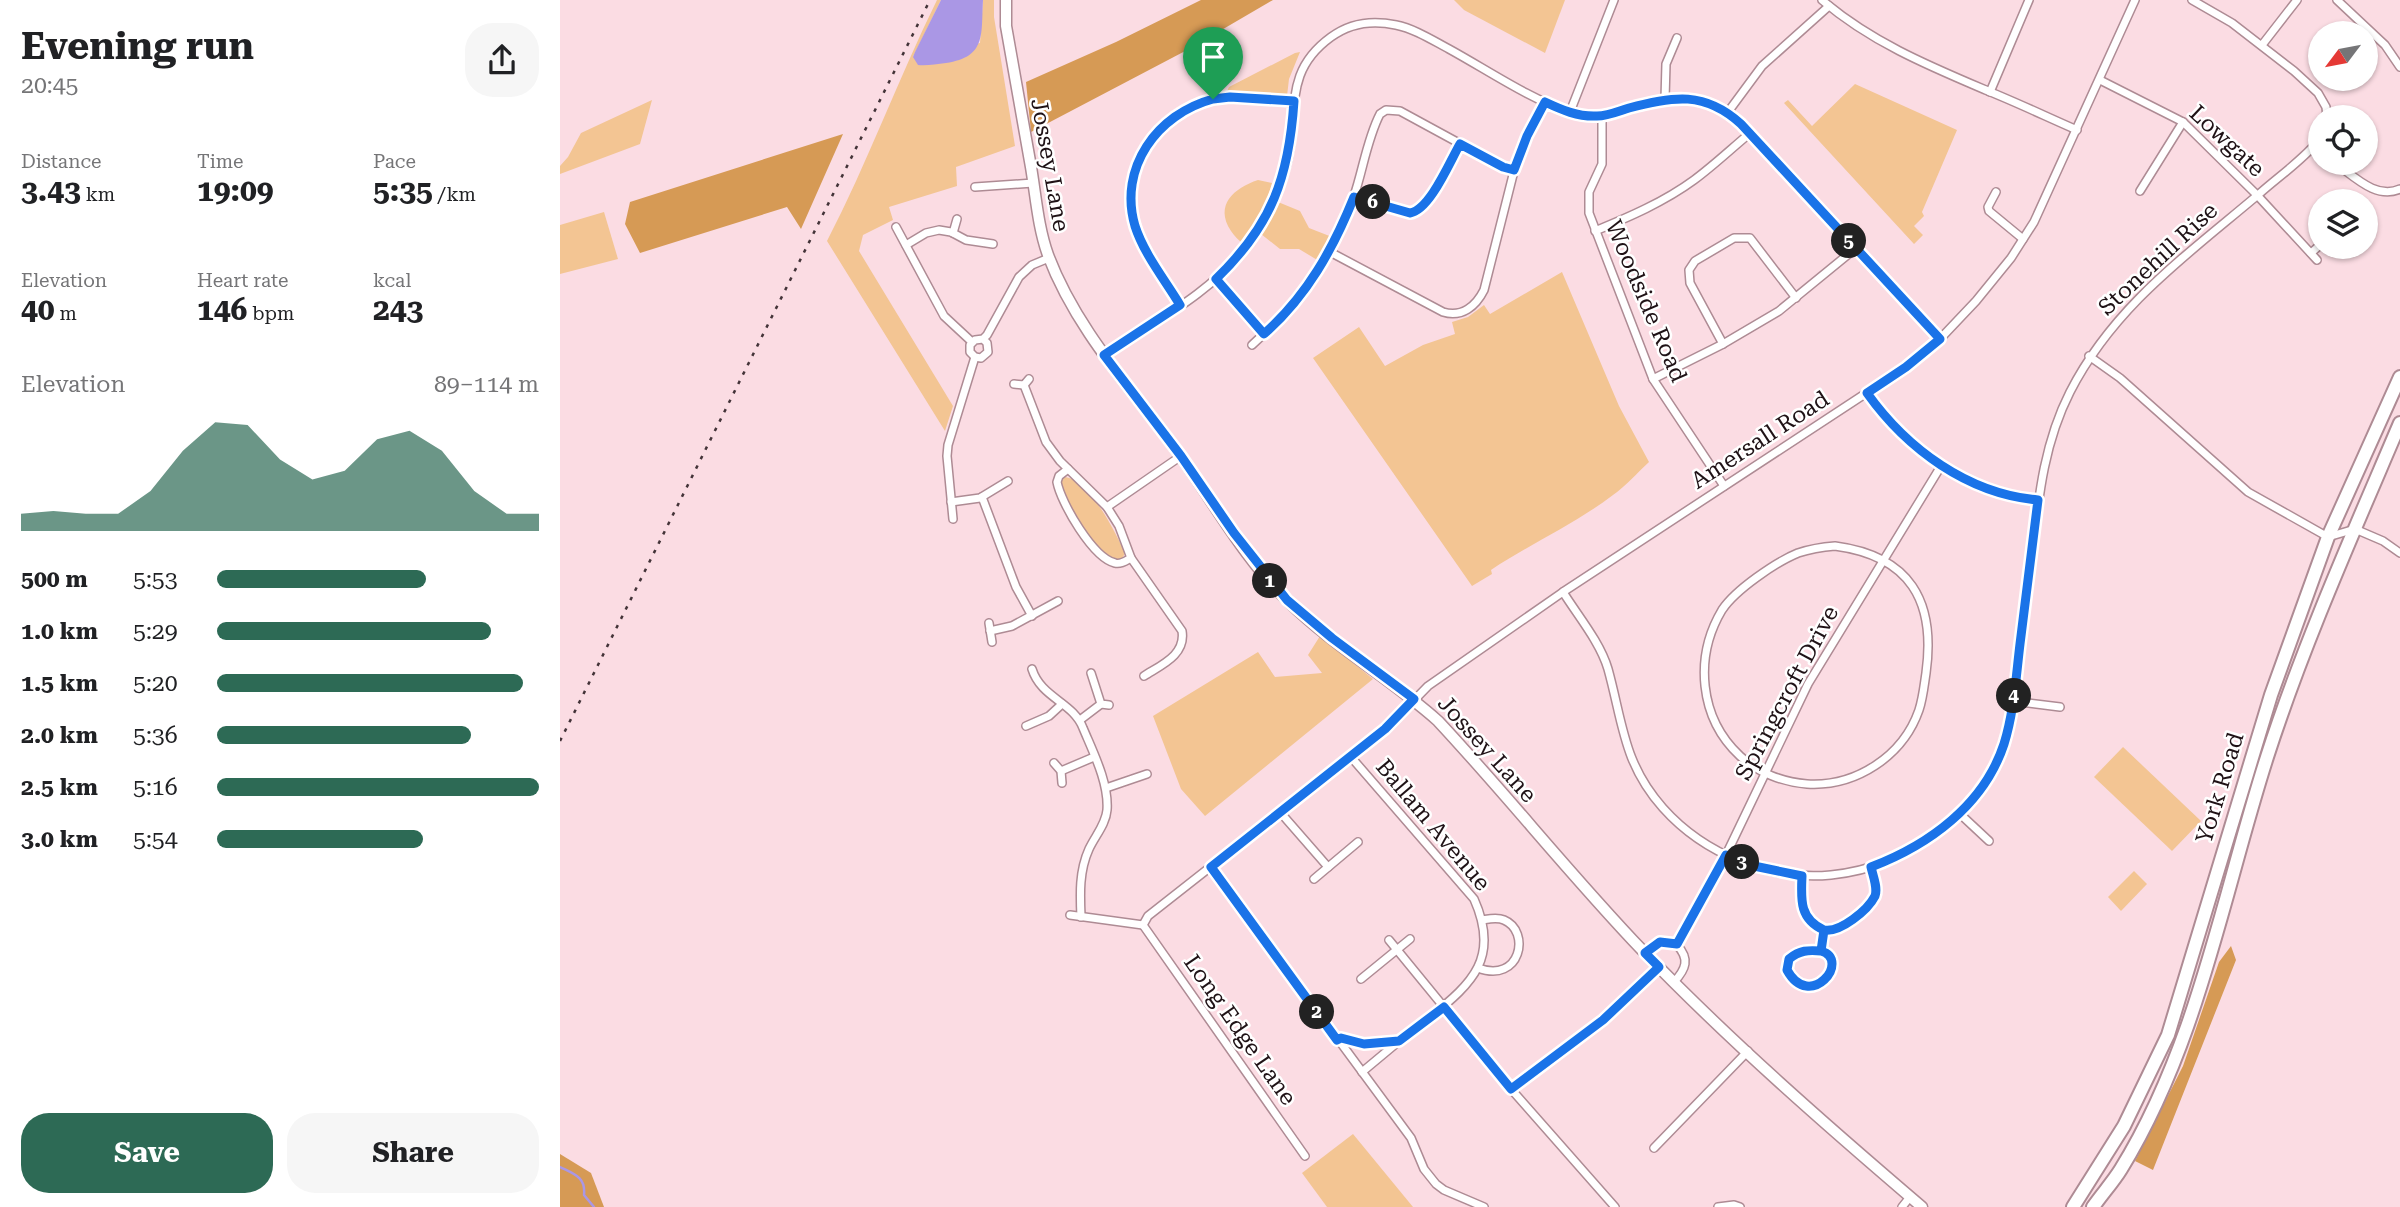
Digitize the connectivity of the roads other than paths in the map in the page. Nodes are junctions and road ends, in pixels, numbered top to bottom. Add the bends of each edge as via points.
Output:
1 (1006, 0) edge
2 (1614, 0) edge
3 (2029, 0) edge
4 (2134, 0) edge
5 (2192, 0) edge
6 (2297, 0) edge
7 (2337, 0) edge
8 (1826, 3) edge
9 (1677, 38) dead end
10 (2262, 45) junction
11 (2400, 67) edge
12 (2099, 80) junction
13 (1990, 92) junction
14 (1665, 99) junction
15 (1294, 101) junction
16 (1545, 102) junction
17 (2325, 105) edge
18 (1728, 112) junction
19 (1570, 113) junction
20 (1602, 116) junction
21 (2183, 122) junction
22 (2077, 130) junction
23 (1749, 134) junction
24 (1460, 144) junction
25 (2308, 154) edge
26 (1514, 170) junction
27 (2352, 175) edge
28 (1033, 183) junction
29 (975, 187) dead end
30 (2400, 189) edge
31 (2140, 191) dead end
32 (1996, 192) dead end
33 (2257, 195) junction
34 (1354, 197) junction
35 (957, 219) dead end
36 (896, 227) dead end
37 (1595, 231) junction
38 (953, 233) junction
39 (2024, 239) junction
40 (993, 244) dead end
41 (906, 245) junction
42 (1856, 248) junction
43 (2308, 250) edge
44 (1330, 252) junction
45 (1049, 258) junction
46 (1216, 279) junction
47 (1796, 298) junction
48 (1180, 305) junction
49 (1264, 334) junction
50 (983, 339) junction
51 (1940, 339) junction
52 (972, 342) junction
53 (1723, 344) junction
54 (1252, 345) dead end
55 (1104, 355) junction
56 (2090, 356) junction
57 (975, 357) junction
58 (2400, 377) edge
59 (1653, 379) junction
60 (1014, 384) dead end
61 (1867, 393) junction
62 (2400, 423) edge
63 (1181, 456) junction
64 (1941, 466) junction
65 (1069, 469) junction
66 (1008, 481) dead end
67 (1724, 486) junction
68 (982, 497) junction
69 (2038, 500) junction
70 (951, 502) junction
71 (1107, 507) junction
72 (953, 519) dead end
73 (2355, 529) junction
74 (2328, 537) junction
75 (2400, 553) edge
76 (1131, 558) junction
77 (1884, 561) junction
78 (1563, 592) junction
79 (1058, 601) dead end
80 (1032, 615) junction
81 (992, 642) dead end
82 (1032, 668) dead end
83 (1091, 673) dead end
84 (1144, 676) dead end
85 (1414, 699) junction
86 (2013, 701) junction
87 (1062, 704) junction
88 (2060, 707) dead end
89 (1080, 720) junction
90 (1026, 726) dead end
91 (1094, 757) junction
92 (1351, 757) junction
93 (1054, 763) dead end
94 (1061, 771) junction
95 (1765, 772) junction
96 (1147, 774) dead end
97 (1062, 783) dead end
98 (1106, 788) junction
99 (1280, 812) junction
100 (1959, 813) junction
101 (1989, 841) dead end
102 (1358, 842) dead end
103 (1726, 855) junction
104 (1211, 867) junction
105 (1328, 867) junction
106 (1871, 867) junction
107 (1802, 876) junction
108 (1314, 880) dead end
109 (1070, 915) dead end
110 (1081, 917) junction
111 (1482, 920) junction
112 (1143, 925) junction
113 (1824, 930) junction
114 (1410, 939) dead end
115 (1389, 940) dead end
116 (1677, 944) junction
117 (1397, 950) junction
118 (1821, 951) junction
119 (1645, 953) junction
120 (1659, 967) junction
121 (1478, 968) junction
122 (1361, 979) dead end
123 (1674, 982) junction
124 (1444, 1007) junction
125 (1337, 1040) junction
126 (1399, 1041) junction
127 (1748, 1051) junction
128 (1362, 1072) junction
129 (1511, 1089) junction
130 (1654, 1148) dead end
131 (1305, 1156) dead end
132 (1910, 1197) junction
133 (2094, 1205) edge
134 (1484, 1207) edge
135 (1615, 1207) edge
136 (1718, 1207) edge
137 (1740, 1207) edge
138 (1902, 1207) edge
139 (1922, 1207) edge
140 (2073, 1207) edge

1 - 28 street, Jossey Lane via 1006,26
2 - 19 street
3 - 13 street
4 - 12 street, Amersall Road
5 - 10 street
6 - 10 street
7 - 11 street via 2385,45
8 - 13 street via 1878,41
8 - 18 street via 1762,66
9 - 14 street via 1666,64
10 - 17 street via 2318,93
12 - 21 street, Lowgate
12 - 22 street, Amersall Road
13 - 22 street
14 - 18 street via 1700,100
14 - 20 street
15 - 16 street via 1303,65 1314,51 1338,32 1364,23 1387,23 1415,30
15 - 46 street via 1286,165 1271,207 1247,246
15 - 48 street via 1230,97 1203,102 1172,118 1147,143 1134,174 1135,223 1143,245
16 - 19 street
16 - 26 street
18 - 23 street
19 - 20 street
20 - 37 street, Woodside Road via 1602,164 1588,202
21 - 31 street
21 - 33 street, Lowgate
22 - 39 street, Amersall Road
23 - 37 street via 1677,191
23 - 42 street
24 - 26 street
24 - 34 street via 1427,202 1416,212
24 - 34 street via 1400,111 1386,110 1377,119
25 - 33 street, Stonehill Rise
26 - 44 street via 1484,290 1479,300 1461,313 1443,312
27 - 30 street via 2375,191
28 - 29 street
28 - 45 street, Jossey Lane
32 - 39 street via 1989,211
33 - 43 street, Lowgate
33 - 56 street, Stonehill Rise via 2144,293
34 - 44 street
35 - 38 street
36 - 41 street
37 - 59 street, Woodside Road
38 - 40 street
38 - 41 street via 933,231
39 - 51 street, Amersall Road
41 - 52 street via 944,316
42 - 47 street
42 - 51 street
44 - 49 street via 1290,308
45 - 50 street via 1031,265 1019,277
45 - 55 street, Jossey Lane
46 - 48 street
46 - 49 street
47 - 53 street
47 - 53 street via 1750,238 1734,238 1695,261 1689,270 1690,283
48 - 55 street
49 - 54 street
50 - 52 street
50 - 57 street via 988,352
51 - 61 street, Amersall Road
52 - 57 street
53 - 59 street
55 - 63 street, Jossey Lane
56 - 69 street, Stonehill Rise via 2049,445
56 - 74 street via 2248,492
57 - 70 street via 948,445
58 - 74 highway, York Road
59 - 67 street, Woodside Road
60 - 65 street via 1026,382 1046,442
61 - 64 street via 1901,433
61 - 67 street, Amersall Road
62 - 73 highway, York Road
63 - 71 street
63 - 85 street, Jossey Lane via 1287,600
64 - 69 street via 2007,495
64 - 77 street, Springcroft Drive
65 - 71 street
65 - 76 street via 1057,481 1070,517 1114,563
66 - 68 street
67 - 78 street, Amersall Road
68 - 70 street
68 - 80 street via 1016,587
69 - 86 street, Stonehill Rise
70 - 72 street
71 - 76 street
73 - 74 street
73 - 75 street
73 - 133 highway, York Road via 2267,757 2182,1040 2141,1134
74 - 140 highway, York Road via 2252,752 2168,1035 2124,1126
76 - 84 street via 1180,625 1184,639 1174,657
77 - 95 street, Springcroft Drive via 1808,684
77 - 95 street via 1909,583 1928,623 1924,691 1907,735 1877,765 1853,777 1801,783
77 - 95 street via 1866,552 1835,547 1801,552 1744,588 1723,609 1705,653 1707,700 1717,726 1734,750
78 - 85 street, Amersall Road
78 - 103 street, Stonehill Rise via 1602,655 1637,771 1678,823
79 - 80 street
80 - 81 street via 1012,626 990,627
82 - 87 street via 1040,686
83 - 89 street via 1105,705
85 - 92 street, Amersall Road
85 - 119 street, Jossey Lane
86 - 88 street
86 - 100 street, Stonehill Rise via 1996,763
87 - 89 street
87 - 90 street
89 - 91 street
91 - 94 street
91 - 98 street
92 - 99 street, Amersall Road
92 - 111 street, Ballam Avenue via 1462,884
93 - 94 street
94 - 97 street
95 - 103 street, Springcroft Drive
96 - 98 street
98 - 110 street via 1107,811 1084,864
99 - 104 street, Amersall Road
99 - 105 street
100 - 101 street
100 - 106 street, Stonehill Rise via 1920,845
102 - 105 street
103 - 107 street, Stonehill Rise
103 - 116 street, Springcroft Drive
104 - 112 street, Amersall Road via 1148,916
104 - 125 street
105 - 108 street
106 - 107 street, Stonehill Rise
106 - 113 street via 1874,898 1850,922
107 - 113 street via 1804,912
109 - 110 street
110 - 112 street
111 - 121 street, Ballam Avenue via 1484,943
111 - 121 street, Ballam Avenue via 1500,919 1511,925 1518,950 1513,962 1500,971
112 - 131 street, Long Edge Lane
113 - 118 street
114 - 117 street
115 - 117 street
116 - 119 street via 1660,942
116 - 123 street via 1686,964
117 - 122 street
117 - 124 street
118 - 118 street via 1831,958 1830,972 1819,984 1796,983 1787,970 1789,959 1805,950
119 - 120 street, Jossey Lane
120 - 123 street, Jossey Lane
120 - 129 street via 1603,1020
121 - 124 street, Ballam Avenue
123 - 127 street, Jossey Lane
124 - 126 street, Ballam Avenue
124 - 129 street
125 - 126 street via 1364,1044
125 - 128 street
126 - 128 street, Ballam Avenue
127 - 130 street
127 - 132 street, Jossey Lane via 1807,1109
128 - 134 street via 1411,1138 1430,1178 1444,1190
129 - 135 street
132 - 138 street
132 - 139 street, Jossey Lane
136 - 137 street

